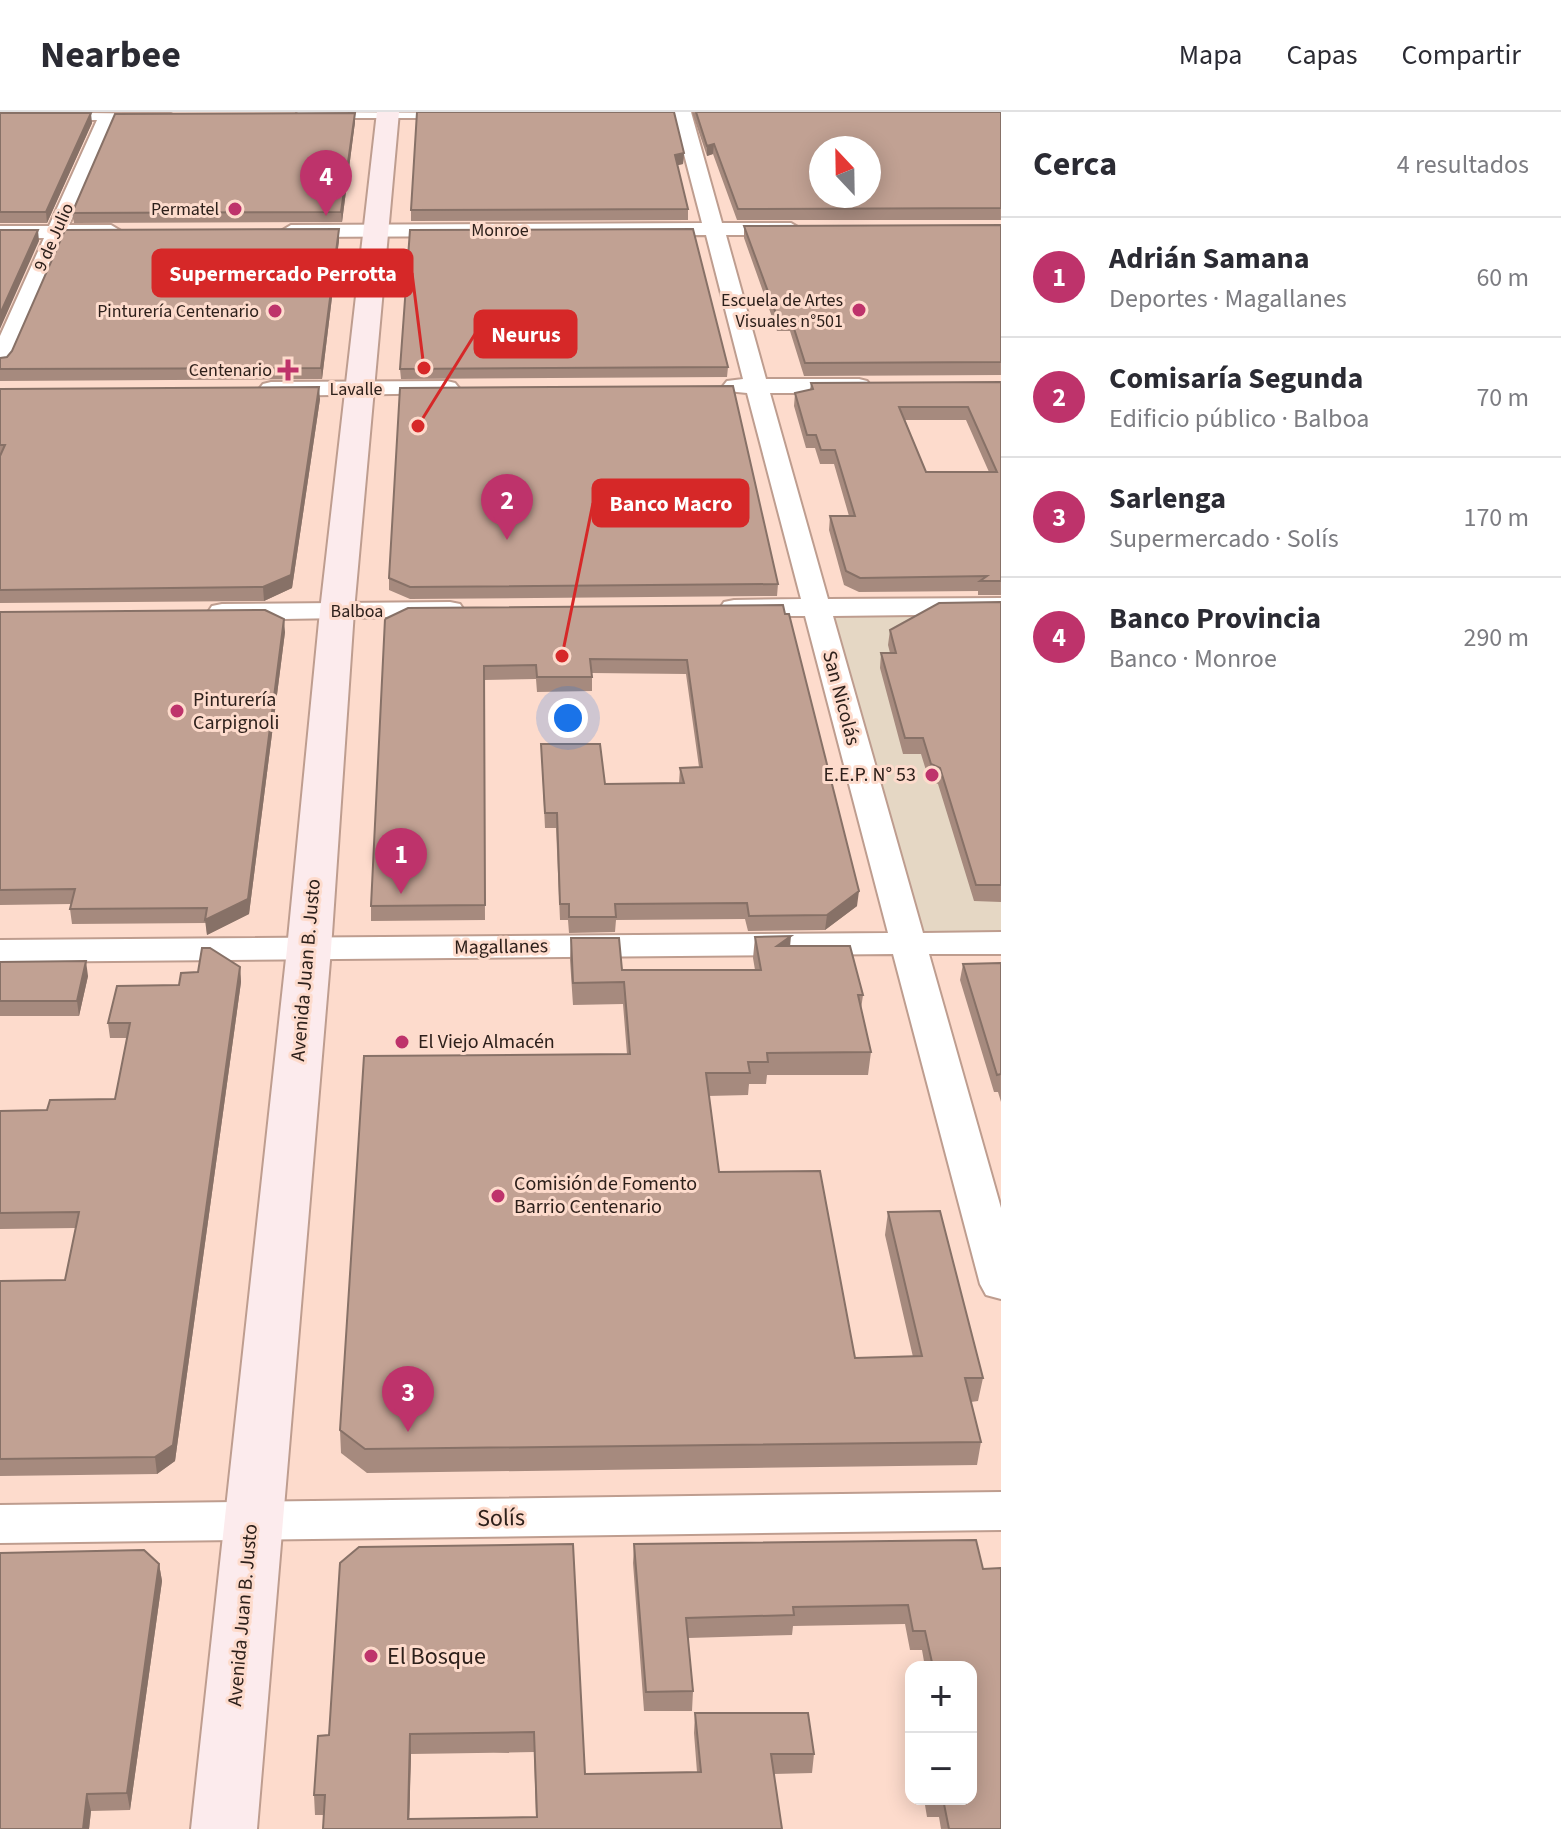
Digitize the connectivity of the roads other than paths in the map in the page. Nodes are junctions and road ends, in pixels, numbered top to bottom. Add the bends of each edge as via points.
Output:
1 (388, 112) edge
2 (682, 112) edge
3 (108, 113) edge
4 (294, 113) edge
5 (482, 113) edge
6 (185, 114) edge
7 (0, 115) edge
8 (715, 229) junction
9 (810, 229) edge
10 (376, 230) junction
11 (137, 231) edge
12 (264, 231) edge
13 (0, 232) edge
14 (57, 232) junction
15 (0, 361) edge
16 (757, 386) junction
17 (876, 386) edge
18 (709, 387) edge
19 (362, 388) junction
20 (472, 388) edge
21 (252, 389) edge
22 (1001, 606) edge
23 (817, 607) junction
24 (708, 608) edge
25 (476, 610) edge
26 (337, 611) junction
27 (199, 612) edge
28 (908, 943) junction
29 (1001, 943) edge
30 (309, 949) junction
31 (0, 951) edge
32 (1001, 1284) edge
33 (1001, 1511) edge
34 (252, 1521) junction
35 (0, 1524) edge
36 (224, 1829) edge

1 - 4 street
1 - 5 street
1 - 10 main road, Avenida Juan B. Justo
2 - 8 street, San Nicolás
3 - 6 street
3 - 7 street
3 - 14 street, 9 de Julio
8 - 9 street, Monroe
8 - 10 street, Monroe
8 - 16 street, San Nicolás
10 - 12 street, Monroe
10 - 19 main road, Avenida Juan B. Justo
11 - 14 street
13 - 14 street
14 - 15 street, 9 de Julio
16 - 17 street
16 - 18 street
16 - 23 street, San Nicolás
19 - 20 street, Lavalle
19 - 21 street, Lavalle
19 - 26 main road, Avenida Juan B. Justo
22 - 23 street
23 - 24 street
23 - 28 street, San Nicolás
25 - 26 street, Balboa
26 - 27 street, Balboa
26 - 30 main road, Avenida Juan B. Justo
28 - 29 street, Magallanes
28 - 30 street, Magallanes
28 - 32 street, San Nicolás
30 - 31 street, Magallanes
30 - 34 main road, Avenida Juan B. Justo
33 - 34 street, Solís
34 - 35 street, Solís
34 - 36 main road, Avenida Juan B. Justo

